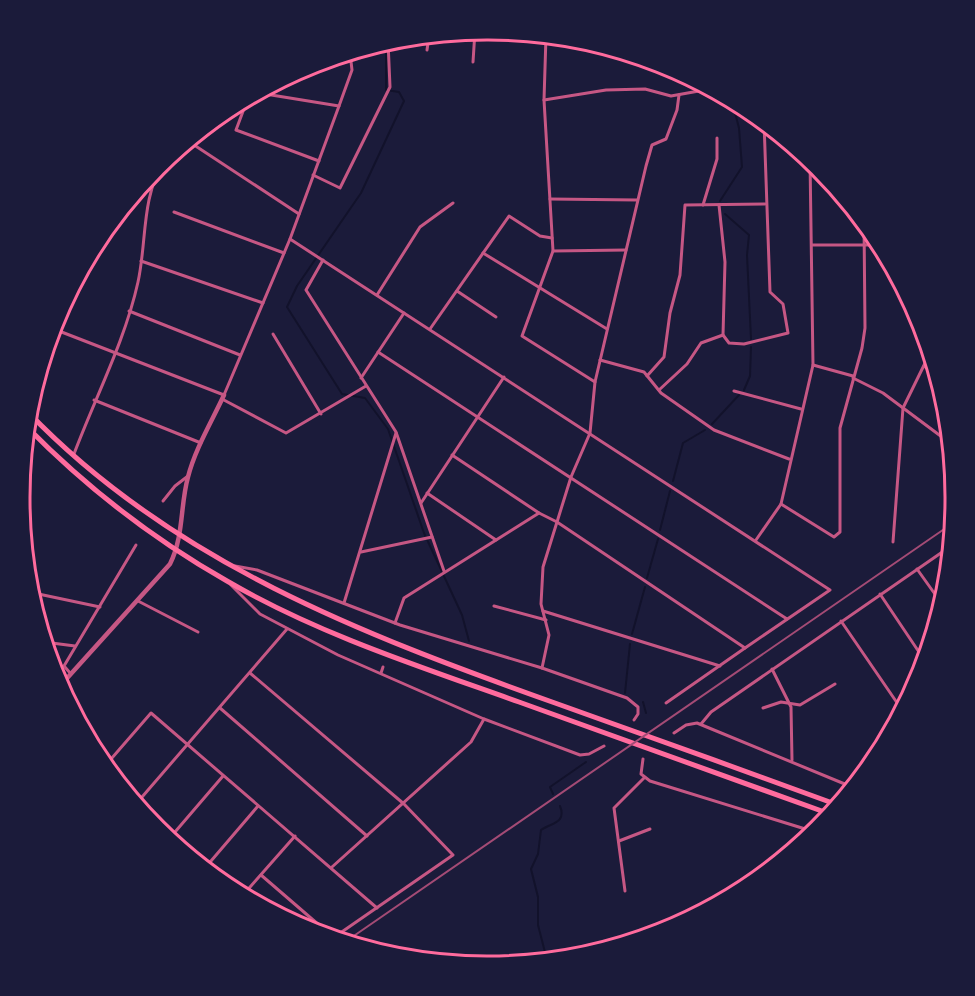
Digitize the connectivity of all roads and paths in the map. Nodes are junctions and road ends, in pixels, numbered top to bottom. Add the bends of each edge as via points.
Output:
1 (474, 40) edge
2 (428, 44) edge
3 (546, 44) edge
4 (427, 50) dead end
5 (388, 51) edge
6 (352, 61) edge
7 (473, 62) dead end
8 (697, 92) edge
9 (272, 95) edge
10 (679, 95) junction
11 (544, 100) junction
12 (339, 106) junction
13 (243, 112) edge
14 (764, 134) edge
15 (717, 138) dead end
16 (196, 146) edge
17 (319, 161) junction
18 (810, 173) edge
19 (313, 175) junction
20 (151, 188) edge
21 (550, 199) junction
22 (637, 200) junction
23 (453, 203) dead end
24 (765, 204) junction
25 (704, 206) junction
26 (719, 206) junction
27 (174, 212) dead end
28 (299, 213) junction
29 (552, 238) junction
30 (864, 238) edge
31 (290, 239) junction
32 (812, 245) junction
33 (864, 245) junction
34 (869, 245) edge
35 (626, 250) junction
36 (553, 251) junction
37 (284, 253) junction
38 (483, 253) junction
39 (323, 260) junction
40 (141, 261) junction
41 (539, 288) junction
42 (457, 291) junction
43 (377, 295) junction
44 (263, 303) junction
45 (129, 311) junction
46 (404, 313) junction
47 (496, 317) dead end
48 (430, 329) junction
49 (607, 330) junction
50 (61, 332) edge
51 (273, 334) dead end
52 (723, 334) junction
53 (114, 352) junction
54 (378, 352) junction
55 (240, 355) junction
56 (600, 360) junction
57 (813, 365) junction
58 (924, 366) edge
59 (647, 376) junction
60 (504, 377) junction
61 (853, 377) junction
62 (361, 378) junction
63 (595, 381) junction
64 (366, 386) junction
65 (659, 390) junction
66 (734, 391) dead end
67 (223, 398) junction
68 (94, 400) junction
69 (903, 408) junction
70 (801, 409) junction
71 (321, 414) junction
72 (476, 416) junction
73 (37, 420) edge
74 (396, 432) junction
75 (590, 433) junction
76 (35, 434) edge
77 (941, 436) edge
78 (202, 443) junction
79 (74, 454) junction
80 (452, 455) junction
81 (789, 459) junction
82 (188, 476) junction
83 (571, 477) junction
84 (427, 493) junction
85 (163, 501) dead end
86 (421, 503) junction
87 (781, 504) junction
88 (539, 513) junction
89 (557, 522) junction
90 (180, 534) junction
91 (432, 537) junction
92 (496, 540) junction
93 (756, 540) junction
94 (893, 542) dead end
95 (136, 545) dead end
96 (176, 551) junction
97 (361, 552) junction
98 (942, 552) edge
99 (230, 566) junction
100 (917, 569) junction
101 (444, 571) junction
102 (228, 582) junction
103 (934, 593) edge
104 (41, 594) edge
105 (880, 594) junction
106 (138, 601) junction
107 (344, 603) junction
108 (494, 606) dead end
109 (100, 607) junction
110 (543, 611) junction
111 (787, 619) junction
112 (546, 620) junction
113 (841, 621) junction
114 (394, 623) junction
115 (400, 625) junction
116 (287, 629) junction
117 (398, 631) dead end
118 (198, 632) dead end
119 (53, 643) edge
120 (75, 646) junction
121 (745, 648) junction
122 (919, 651) edge
123 (720, 666) junction
124 (383, 667) dead end
125 (542, 668) junction
126 (772, 669) junction
127 (250, 673) junction
128 (381, 673) junction
129 (71, 674) junction
130 (67, 678) edge
131 (835, 684) dead end
132 (897, 702) edge
133 (666, 703) dead end
134 (789, 703) junction
135 (220, 708) junction
136 (762, 708) dead end
137 (484, 719) junction
138 (634, 720) dead end
139 (701, 724) junction
140 (675, 733) dead end
141 (187, 745) junction
142 (604, 746) dead end
143 (112, 758) edge
144 (643, 759) dead end
145 (792, 760) junction
146 (223, 776) junction
147 (644, 778) junction
148 (844, 784) edge
149 (142, 797) edge
150 (829, 802) edge
151 (404, 804) junction
152 (258, 806) junction
153 (821, 811) edge
154 (804, 828) edge
155 (651, 829) dead end
156 (175, 832) edge
157 (294, 836) junction
158 (367, 837) junction
159 (619, 841) junction
160 (210, 862) edge
161 (332, 867) junction
162 (261, 875) junction
163 (250, 888) edge
164 (625, 891) dead end
165 (377, 908) junction
166 (316, 922) edge
167 (343, 932) edge

1 - 7 street
2 - 4 street
3 - 11 street
5 - 19 street via 390,87 340,188
6 - 12 street
8 - 10 street
9 - 12 street
10 - 11 street via 606,90
10 - 22 street via 666,139 652,145
11 - 21 street
12 - 17 street
13 - 17 street via 236,130
14 - 24 street
15 - 25 street via 717,159
16 - 28 street
17 - 19 street
18 - 32 street
19 - 28 street
20 - 40 street
21 - 22 street
21 - 29 street
22 - 35 street
23 - 43 street via 420,227
24 - 26 street
24 - 52 street via 770,292 783,304 788,333 744,344 729,343
25 - 26 street
25 - 59 street via 686,205 680,275 664,357
26 - 52 street via 725,262
27 - 37 street
28 - 31 street
29 - 36 street
29 - 38 street via 540,236 510,216
30 - 33 street
31 - 37 street
31 - 39 street
32 - 33 street
32 - 57 street
33 - 34 street
33 - 61 street via 865,328
35 - 36 street
35 - 49 street
36 - 41 street
37 - 44 street
38 - 41 street
38 - 42 street
39 - 43 street
39 - 62 street via 306,290
40 - 44 street
40 - 45 street
41 - 49 street
41 - 63 street via 522,336
42 - 47 street
42 - 48 street
43 - 46 street
44 - 55 street
45 - 53 street
45 - 55 street
46 - 48 street
46 - 54 street
48 - 60 street
49 - 56 street
50 - 53 street
51 - 71 street
52 - 65 street via 701,344 687,364
53 - 67 street
53 - 68 street
54 - 62 street
54 - 72 street
55 - 67 street
56 - 59 street
56 - 63 street
57 - 61 street
57 - 70 street
58 - 69 street
59 - 65 street
60 - 72 street
60 - 75 street
61 - 69 street
61 - 87 street via 840,428 840,532 834,537
62 - 64 street
63 - 75 street
64 - 71 street
64 - 74 street
65 - 81 street via 714,430
66 - 70 street
67 - 71 street via 286,433
67 - 78 street
68 - 78 street
68 - 79 street
69 - 77 street
69 - 94 street
70 - 81 street
72 - 80 street
72 - 83 street
73 - 79 highway
74 - 86 street
74 - 97 street
75 - 83 street
75 - 93 street
76 - 96 highway via 118,508
78 - 82 street
79 - 90 highway
80 - 84 street
80 - 88 street
81 - 87 street
82 - 85 street
82 - 90 street
83 - 89 street
83 - 111 street
84 - 86 street
84 - 92 street
86 - 91 street
87 - 93 street
88 - 89 street
88 - 92 street
89 - 110 street via 540,585
89 - 121 street
90 - 96 street
90 - 99 highway
91 - 97 street
91 - 101 street
92 - 101 street
93 - 111 street via 830,590
95 - 109 street
96 - 102 highway
96 - 106 street via 170,564
97 - 107 street
98 - 100 street
99 - 107 street via 257,570
99 - 150 highway via 307,607 389,642
100 - 103 street
100 - 105 street
101 - 114 street via 404,598
102 - 116 street via 252,609
102 - 153 highway via 384,653
104 - 109 street
105 - 113 street
105 - 122 street
106 - 118 street
106 - 129 street
107 - 114 street
108 - 112 street
109 - 120 street
110 - 112 street
110 - 123 street
111 - 121 street
112 - 125 street via 549,635
113 - 126 street
113 - 132 street
114 - 115 street
115 - 117 street
115 - 125 street
116 - 127 street
116 - 128 street
119 - 120 street
120 - 129 street via 64,666
121 - 123 street
123 - 133 street
124 - 128 street
125 - 138 street via 627,698 638,707
126 - 134 street
126 - 139 street via 711,712
127 - 135 street
127 - 151 street
128 - 137 street
129 - 130 street
131 - 134 street via 800,705
134 - 136 street
134 - 145 street
135 - 141 street
135 - 158 street
137 - 142 street via 580,755
137 - 151 street via 471,742
139 - 140 street via 691,723
139 - 145 street
141 - 143 street via 151,713
141 - 146 street
141 - 149 street
144 - 147 street via 640,771
145 - 148 street
146 - 152 street
146 - 156 street
147 - 154 street
147 - 159 street via 615,805
151 - 158 street
151 - 165 street via 453,855
152 - 157 street
152 - 160 street
155 - 159 street
157 - 161 street
157 - 162 street
158 - 161 street
159 - 164 street
161 - 165 street
162 - 163 street
162 - 166 street
165 - 167 street

